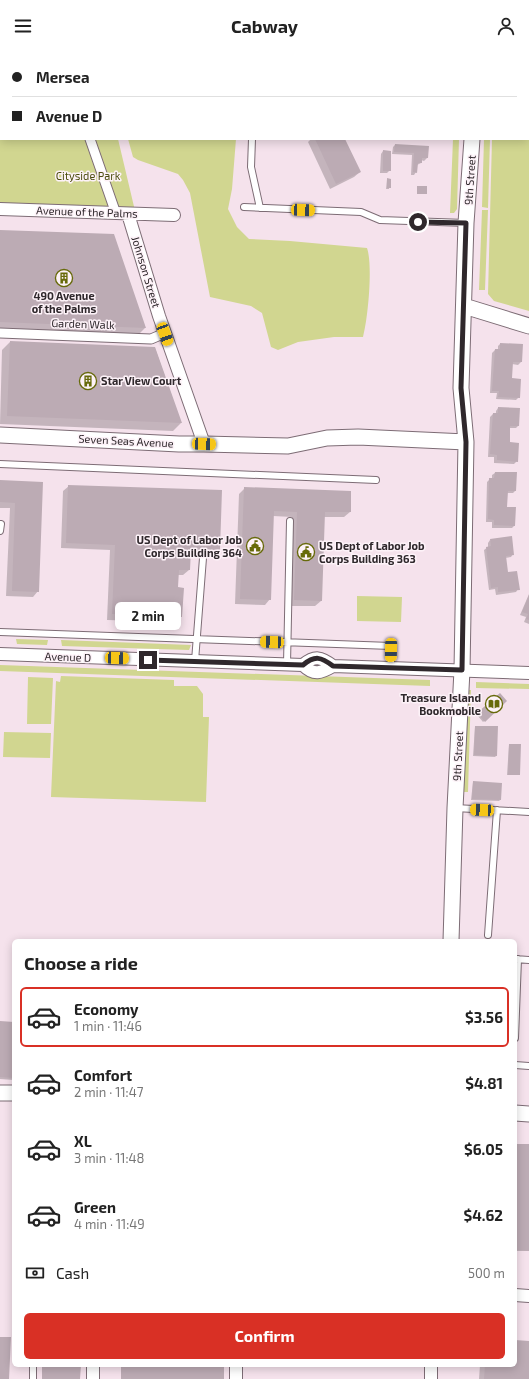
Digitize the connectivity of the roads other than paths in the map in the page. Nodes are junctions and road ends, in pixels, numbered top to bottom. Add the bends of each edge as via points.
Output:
1 (90, 140) edge
2 (252, 140) edge
3 (472, 140) edge
4 (244, 207) dead end
5 (0, 208) edge
6 (114, 208) dead end
7 (260, 208) junction
8 (128, 214) junction
9 (174, 215) dead end
10 (466, 223) junction
11 (464, 306) junction
12 (529, 326) edge
13 (0, 333) edge
14 (165, 334) junction
15 (0, 435) edge
16 (466, 442) junction
17 (204, 444) junction
18 (0, 464) edge
19 (376, 480) dead end
20 (290, 521) dead end
21 (1, 524) edge
22 (0, 531) edge
23 (203, 558) dead end
24 (0, 632) edge
25 (197, 639) junction
26 (288, 642) junction
27 (0, 654) edge
28 (195, 661) junction
29 (287, 664) junction
30 (391, 668) junction
31 (462, 670) junction
32 (529, 673) edge
33 (455, 808) junction
34 (496, 810) junction
35 (529, 812) edge
36 (488, 935) dead end
37 (451, 939) edge
38 (517, 959) edge
39 (529, 960) edge
40 (517, 1065) edge
41 (529, 1066) edge
42 (0, 1093) edge
43 (12, 1093) edge
44 (517, 1113) edge
45 (529, 1114) edge
46 (517, 1295) edge
47 (529, 1296) edge
48 (33, 1367) edge
49 (94, 1367) edge
50 (236, 1367) edge
51 (431, 1367) edge
52 (32, 1379) edge
53 (93, 1379) edge
54 (236, 1379) edge
55 (431, 1379) edge

1 - 6 street
2 - 7 lane via 251,167
3 - 10 street, 9th Street
4 - 7 lane
5 - 8 street, Avenue of the Palms
7 - 10 lane via 361,212 380,220
8 - 9 street, Avenue of the Palms
8 - 14 street, Johnson Street
10 - 11 street, 9th Street
11 - 12 street
11 - 16 street, 9th Street via 461,388
13 - 14 street, Garden Walk via 151,339
14 - 17 street, Johnson Street
15 - 17 street, Seven Seas Avenue
16 - 17 street, Seven Seas Avenue via 358,437 327,438 288,446
16 - 31 street, 9th Street
18 - 19 lane
20 - 26 lane
21 - 22 lane
23 - 25 lane
24 - 25 lane
25 - 26 lane
25 - 28 lane
26 - 29 lane
26 - 30 lane via 391,646
27 - 28 street, Avenue D
28 - 29 street, Avenue D
29 - 30 street, Avenue D via 303,665 309,671 322,672 333,666
30 - 31 street, Avenue D
31 - 32 street, Avenue D
31 - 33 street, 9th Street
33 - 34 lane
33 - 37 street, 9th Street
34 - 35 lane
34 - 36 lane
38 - 39 lane
40 - 41 lane
42 - 43 street
44 - 45 street
46 - 47 street
48 - 52 lane
49 - 53 street
50 - 54 street
51 - 55 street

